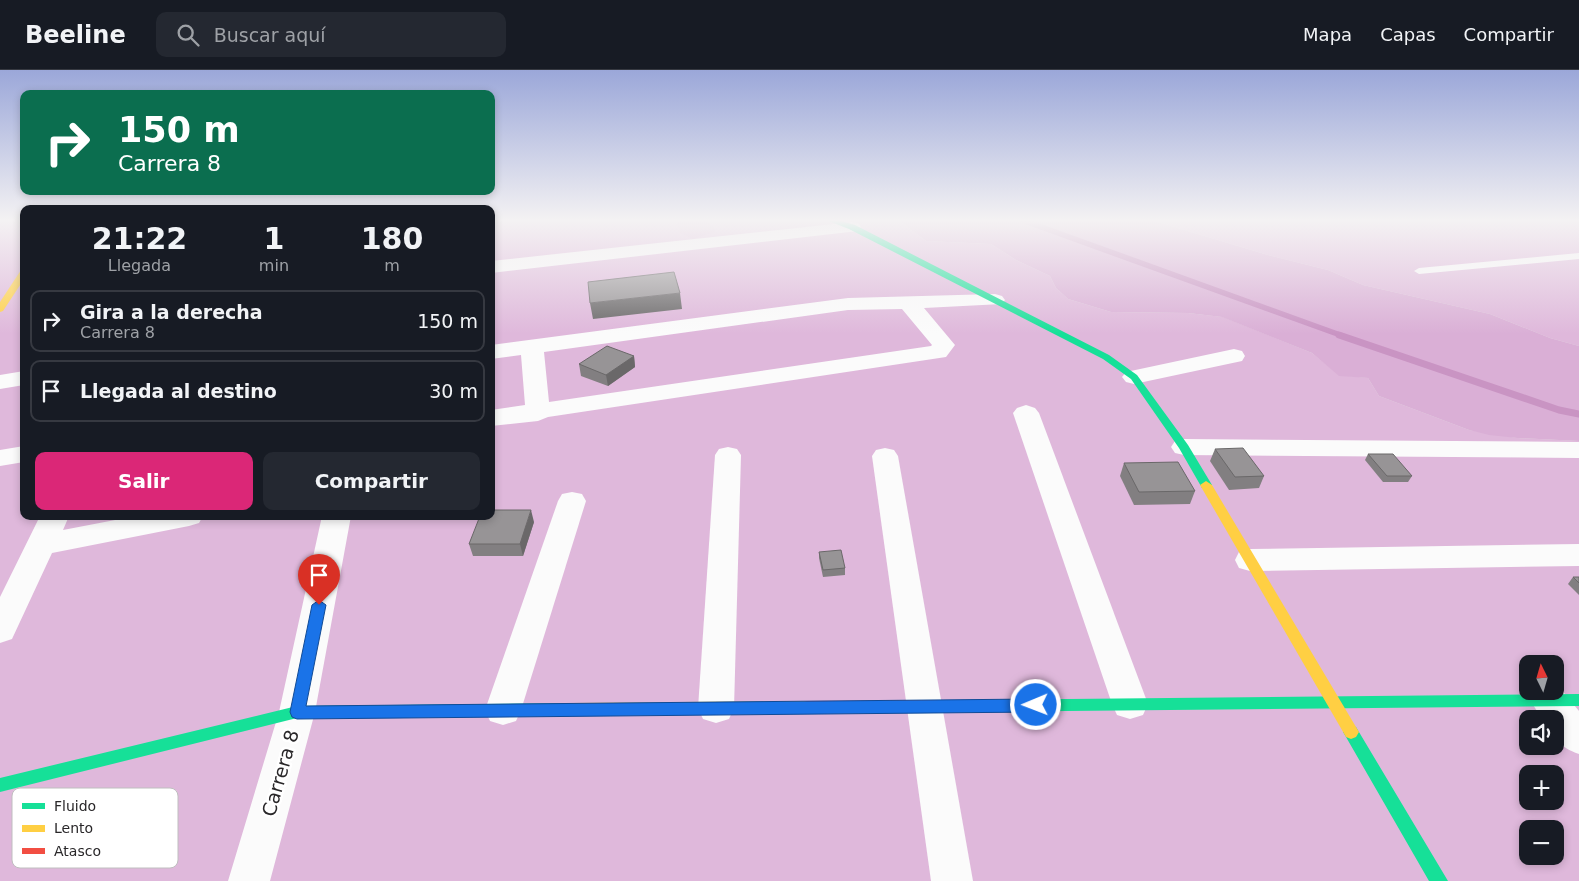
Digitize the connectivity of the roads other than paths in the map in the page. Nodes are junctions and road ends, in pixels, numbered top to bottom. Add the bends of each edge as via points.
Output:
1 (574, 258) edge
2 (912, 258) edge
3 (1559, 258) edge
4 (495, 267) edge
5 (1419, 271) dead end
6 (19, 272) edge
7 (995, 300) junction
8 (906, 301) junction
9 (2, 316) edge
10 (532, 348) junction
11 (495, 352) edge
12 (1234, 356) dead end
13 (1134, 377) junction
14 (20, 379) edge
15 (0, 382) edge
16 (538, 412) junction
17 (1026, 414) dead end
18 (495, 417) edge
19 (1184, 447) junction
20 (1579, 450) edge
21 (20, 455) edge
22 (728, 455) dead end
23 (885, 456) dead end
24 (0, 458) edge
25 (572, 502) dead end
26 (53, 520) edge
27 (169, 520) edge
28 (336, 520) edge
29 (41, 545) junction
30 (1579, 556) edge
31 (1250, 560) junction
32 (0, 630) edge
33 (1564, 700) edge
34 (1334, 703) junction
35 (1130, 704) junction
36 (924, 706) junction
37 (716, 708) junction
38 (503, 710) junction
39 (297, 712) junction
40 (1579, 738) edge
41 (0, 785) edge
42 (249, 881) edge
43 (952, 881) edge
44 (1439, 881) edge

1 - 4 street
2 - 7 street
3 - 5 lane
6 - 9 street
7 - 8 street
7 - 13 street via 1106,357
8 - 10 street via 848,304
8 - 16 street via 944,345 938,352
10 - 11 street
10 - 16 street
12 - 13 street
13 - 19 street
14 - 15 street
16 - 18 street
17 - 35 street
19 - 20 street
19 - 31 street
21 - 24 street
22 - 37 street
23 - 36 street
25 - 38 street
26 - 29 street
27 - 29 street
28 - 39 street, Carrera 8
29 - 32 street
30 - 31 street
31 - 34 street
33 - 34 street
33 - 40 street
34 - 35 street
34 - 44 street
35 - 36 street
36 - 37 street
36 - 43 street
37 - 38 street
38 - 39 street
39 - 41 street
39 - 42 street, Carrera 8

